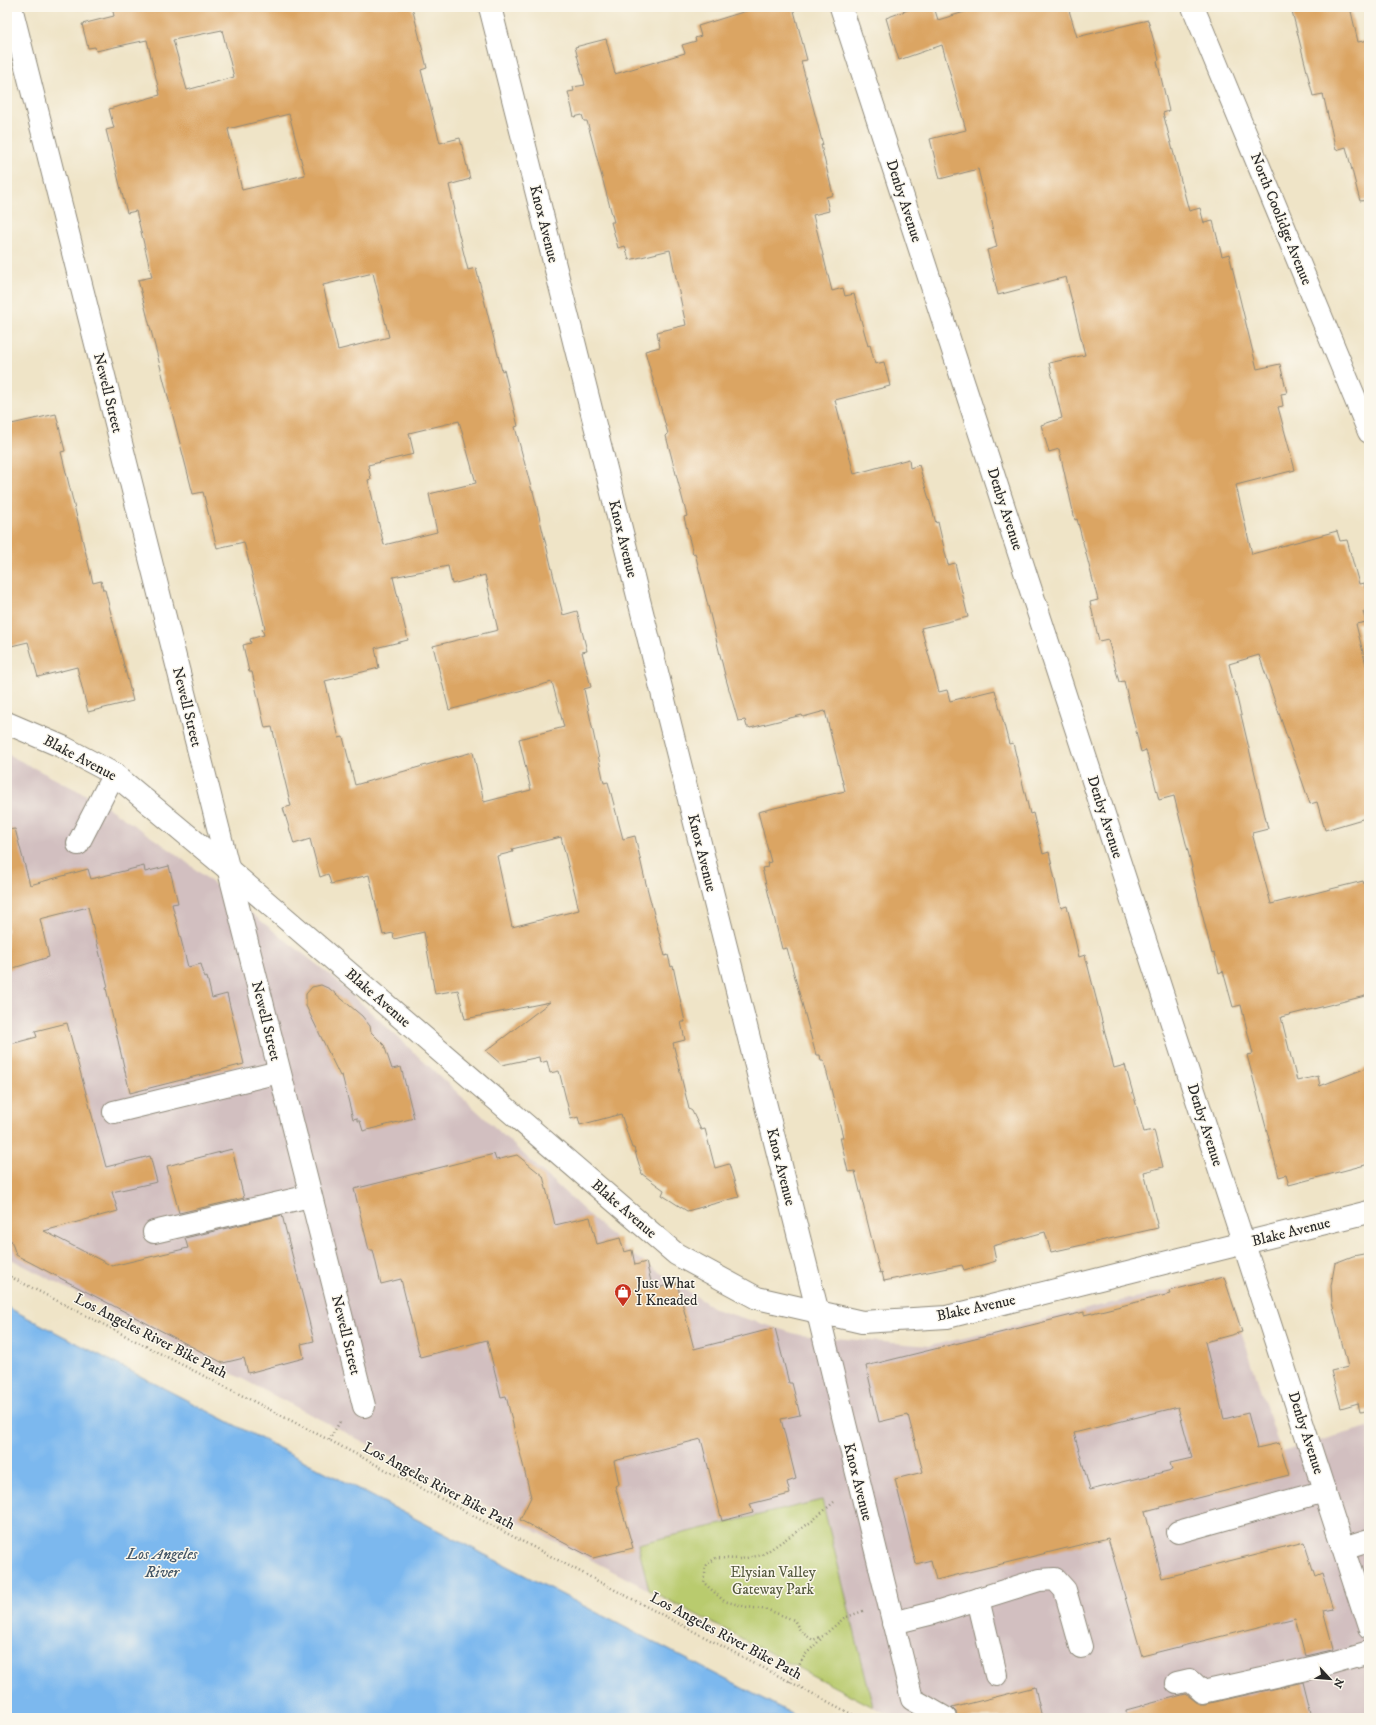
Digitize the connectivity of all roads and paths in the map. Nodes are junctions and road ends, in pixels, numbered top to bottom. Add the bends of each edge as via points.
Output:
1 (11, 7) edge
2 (490, 7) edge
3 (841, 7) edge
4 (1193, 7) edge
5 (1369, 432) edge
6 (7, 723) edge
7 (114, 774) junction
8 (78, 844) dead end
9 (228, 869) junction
10 (279, 1072) junction
11 (114, 1112) dead end
12 (310, 1196) junction
13 (1369, 1212) edge
14 (154, 1232) dead end
15 (1244, 1243) junction
16 (7, 1275) edge
17 (818, 1313) junction
18 (364, 1406) dead end
19 (859, 1483) junction
20 (1325, 1492) junction
21 (1178, 1532) dead end
22 (1369, 1540) edge
23 (1343, 1548) junction
24 (978, 1599) junction
25 (888, 1602) junction
26 (893, 1623) junction
27 (1369, 1628) edge
28 (823, 1636) junction
29 (1081, 1647) dead end
30 (1369, 1652) edge
31 (996, 1674) dead end
32 (790, 1682) junction
33 (1177, 1683) dead end
34 (859, 1718) edge
35 (945, 1718) edge

1 - 9 street, Newell Street
2 - 17 street, Knox Avenue
3 - 15 street, Denby Avenue
4 - 5 street, North Coolidge Avenue
6 - 7 street, Blake Avenue via 63,747
7 - 8 street
7 - 9 street, Blake Avenue
9 - 10 street, Newell Street
9 - 17 street, Blake Avenue via 676,1254 757,1298
10 - 11 street
10 - 12 street, Newell Street
12 - 14 street
12 - 18 street, Newell Street
13 - 15 street, Blake Avenue
15 - 17 street, Blake Avenue via 947,1317 862,1322
15 - 20 street, Denby Avenue
16 - 32 path, Los Angeles River Bike Path via 329,1440
17 - 19 street, Knox Avenue
19 - 25 street, Knox Avenue
19 - 28 path via 811,1522 762,1556 740,1559 716,1558 706,1565 704,1583 724,1600 768,1610 794,1620 801,1632 813,1640
20 - 21 street
20 - 23 street, Denby Avenue
22 - 23 street
23 - 27 street, Denby Avenue
24 - 26 street
24 - 29 street via 1039,1580 1055,1579 1065,1590
24 - 31 street
25 - 26 street, Knox Avenue
25 - 28 path via 844,1618
26 - 35 street, Knox Avenue via 912,1699
28 - 32 path via 805,1655
30 - 33 street via 1203,1692 1190,1680
32 - 34 path, Los Angeles River Bike Path

